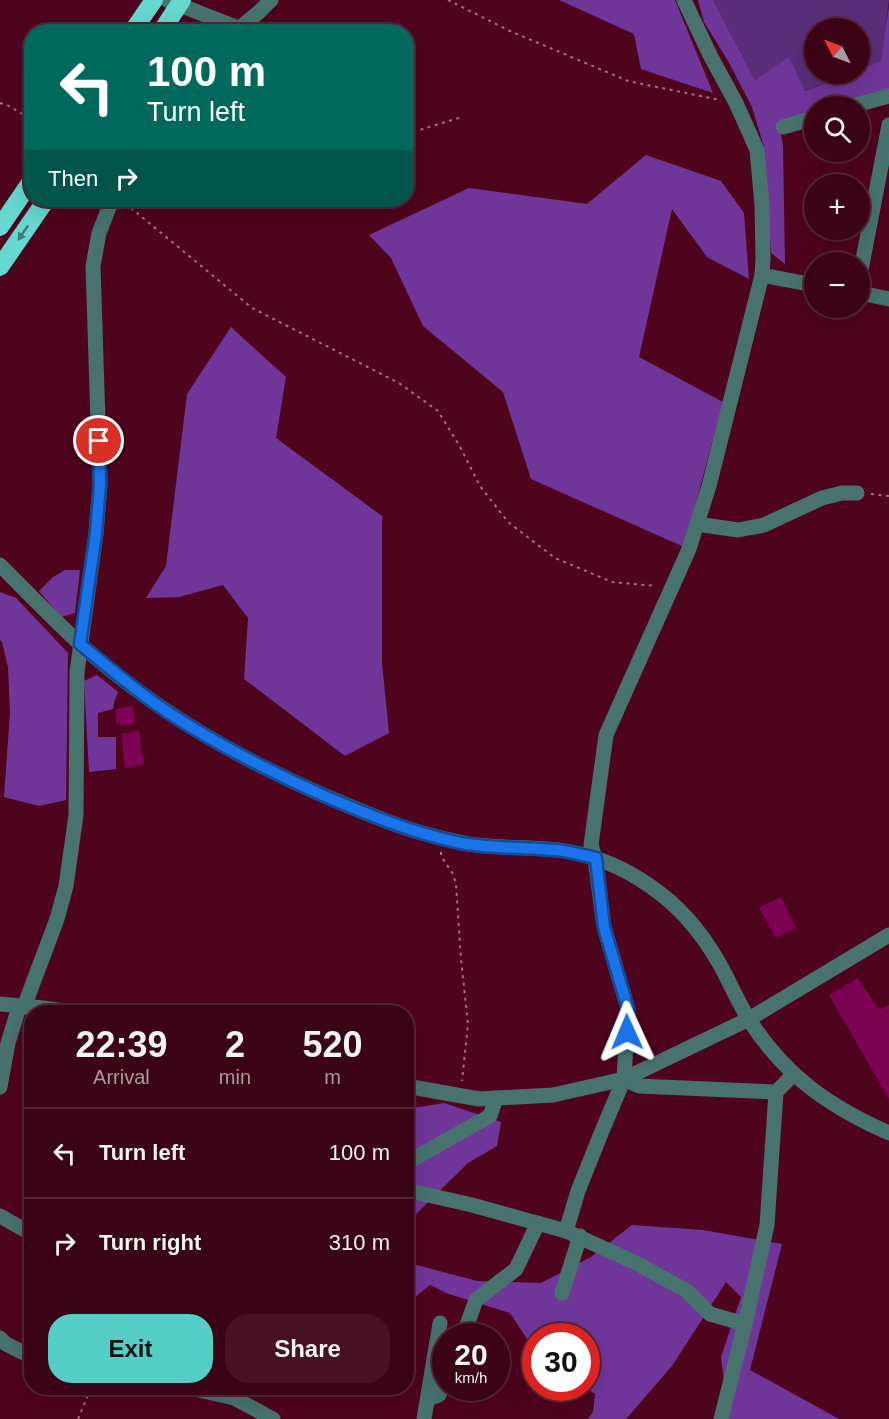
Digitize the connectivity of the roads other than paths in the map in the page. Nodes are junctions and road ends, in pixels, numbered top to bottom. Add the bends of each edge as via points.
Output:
1 (154, 0) edge
2 (167, 0) edge
3 (182, 0) edge
4 (271, 0) edge
5 (684, 0) edge
6 (138, 24) edge
7 (166, 24) edge
8 (223, 24) edge
9 (244, 24) edge
10 (889, 96) edge
11 (870, 101) edge
12 (804, 121) edge
13 (889, 125) edge
14 (783, 127) dead end
15 (24, 192) edge
16 (41, 207) edge
17 (109, 207) edge
18 (0, 227) edge
19 (864, 252) edge
20 (0, 267) edge
21 (762, 275) junction
22 (804, 283) edge
23 (870, 295) edge
24 (889, 299) edge
25 (857, 493) road end
26 (697, 524) junction
27 (0, 565) edge
28 (80, 644) junction
29 (596, 858) junction
30 (889, 935) edge
31 (0, 1004) edge
32 (21, 1007) junction
33 (24, 1007) edge
34 (749, 1019) junction
35 (794, 1074) junction
36 (624, 1079) junction
37 (0, 1087) edge
38 (414, 1087) edge
39 (776, 1092) junction
40 (496, 1098) junction
41 (889, 1133) edge
42 (414, 1159) edge
43 (414, 1192) edge
44 (0, 1216) edge
45 (538, 1223) junction
46 (24, 1230) edge
47 (573, 1234) junction
48 (562, 1293) dead end
49 (468, 1323) edge
50 (745, 1324) junction
51 (0, 1338) edge
52 (24, 1353) edge
53 (432, 1374) edge
54 (221, 1395) edge
55 (432, 1398) edge
56 (428, 1399) junction
57 (273, 1419) edge
58 (424, 1419) edge
59 (722, 1419) edge

1 - 6 highway
2 - 8 street
3 - 7 highway, bridge
4 - 9 street
5 - 21 street via 757,150
10 - 11 street
12 - 14 street
13 - 19 street
15 - 18 highway
16 -> 20 highway
17 - 28 street via 99,232 93,266 100,484
21 - 22 street
21 - 26 street
23 - 24 street
25 - 26 street via 822,498 764,525 738,530
26 - 29 street via 606,735 591,845
27 - 28 street
28 - 29 street via 164,710 204,735 294,783 384,821 477,845 557,850
28 - 32 street via 76,815 66,885 57,919
29 - 34 street via 644,882 679,909 719,962
29 - 36 street via 604,927 628,1009
30 - 34 street
31 - 32 street
32 - 33 street
32 - 37 street via 8,1043
34 - 35 street
34 - 36 street
35 - 39 street
35 - 41 street via 838,1108
36 - 39 street via 639,1086
36 - 40 street via 553,1095
36 - 47 street via 579,1191
38 - 40 street via 479,1099
39 - 50 street via 767,1225
40 - 42 street via 490,1116
43 - 45 street
44 - 46 street
45 - 47 street
45 - 49 street via 516,1269 476,1300
47 - 48 street
47 - 50 street via 687,1291 710,1314
50 - 59 street
51 - 52 street
53 - 56 street
54 - 57 street
55 - 56 street
56 - 58 street

